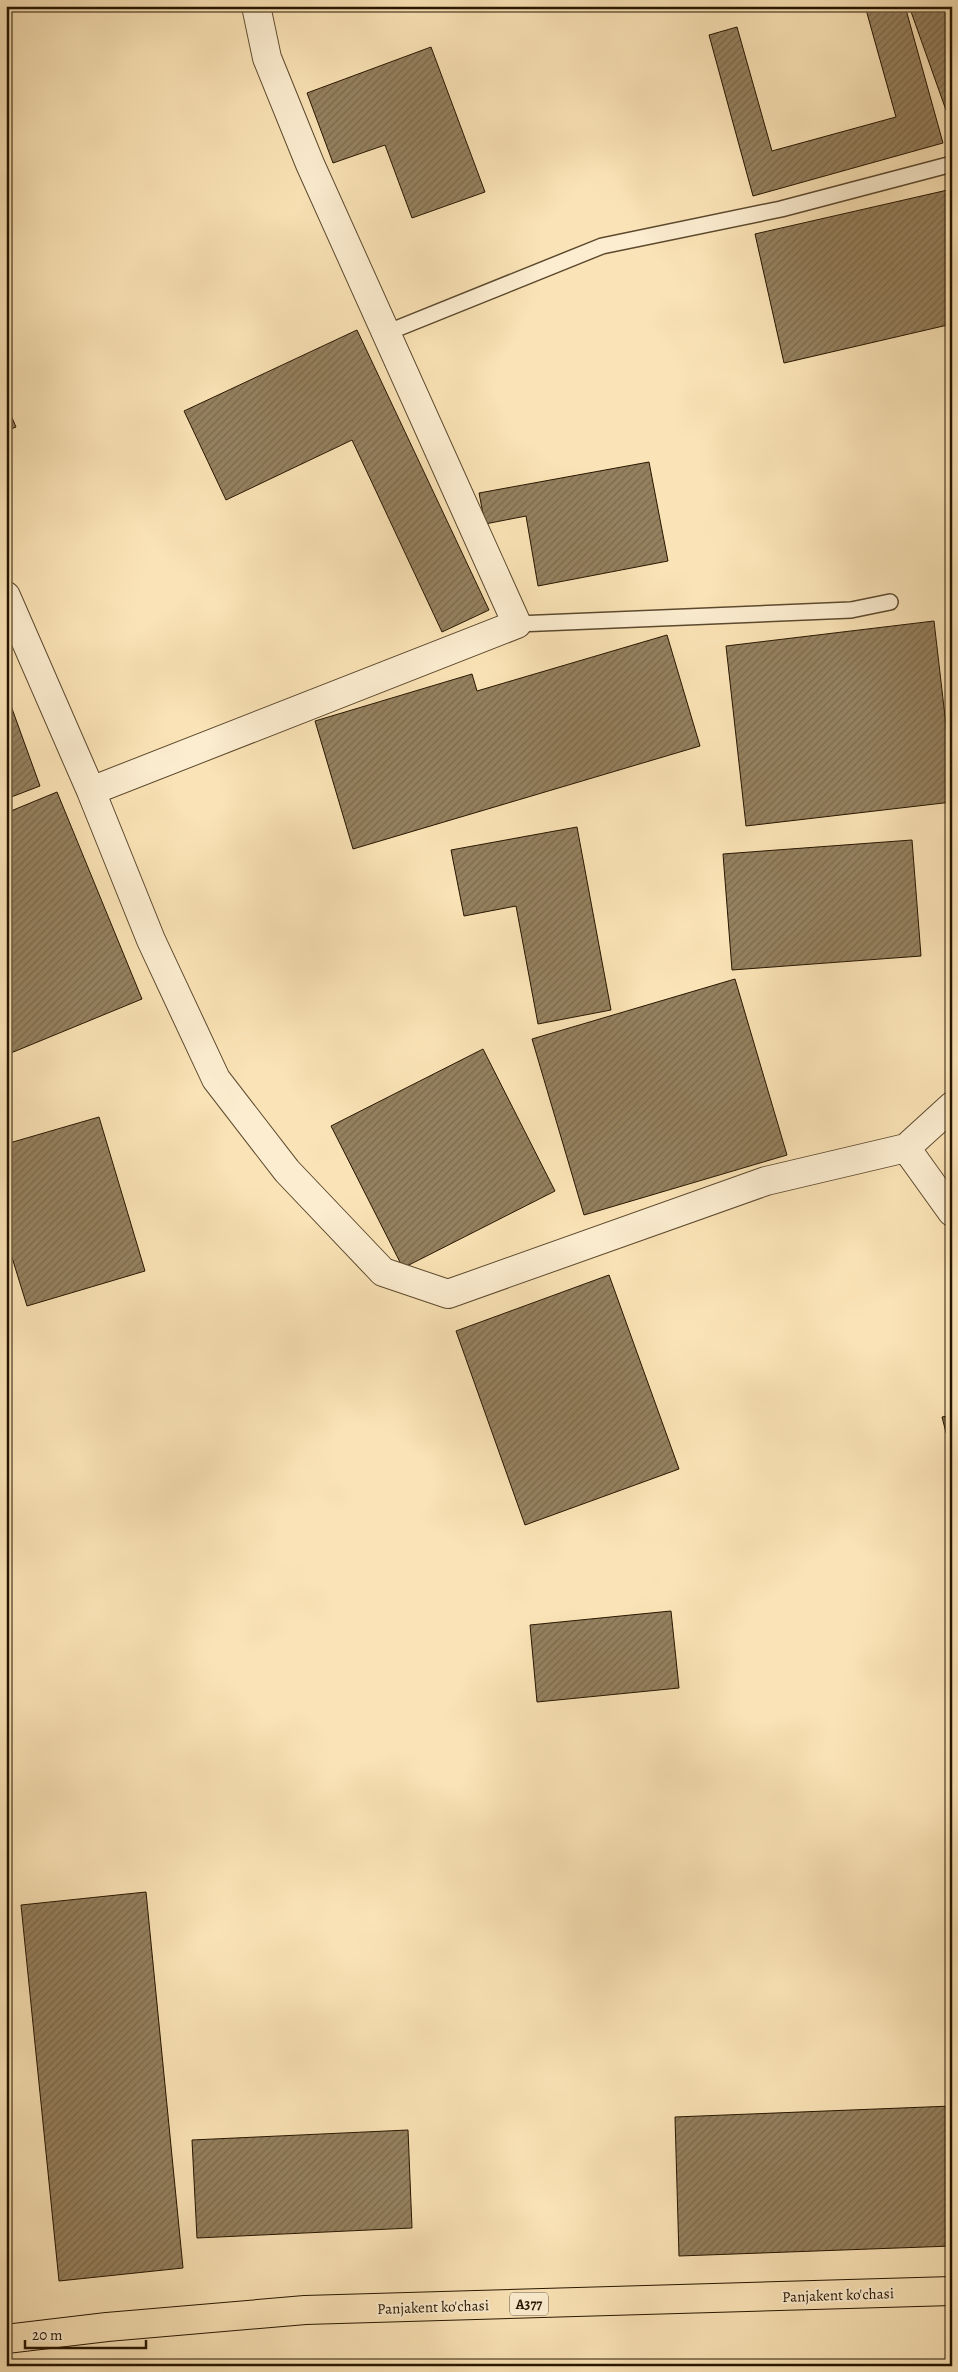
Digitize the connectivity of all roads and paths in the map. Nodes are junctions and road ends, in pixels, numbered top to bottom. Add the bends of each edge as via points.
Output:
1 (256, 6) edge
2 (952, 164) edge
3 (386, 333) junction
4 (6, 596) edge
5 (890, 602) dead end
6 (517, 624) junction
7 (91, 791) junction
8 (952, 1106) edge
9 (906, 1148) junction
10 (952, 1212) edge
11 (952, 2291) edge
12 (6, 2339) edge

1 - 3 street via 267,58 310,164
2 - 3 lane via 781,210 602,246
3 - 6 street
4 - 7 street
5 - 6 lane via 851,610
6 - 7 street
7 - 9 street via 151,940 216,1079 287,1171 383,1272 448,1294 766,1181
8 - 9 street
9 - 10 street
11 - 12 main road, Panjakent ko'chasi / A377 via 305,2310

